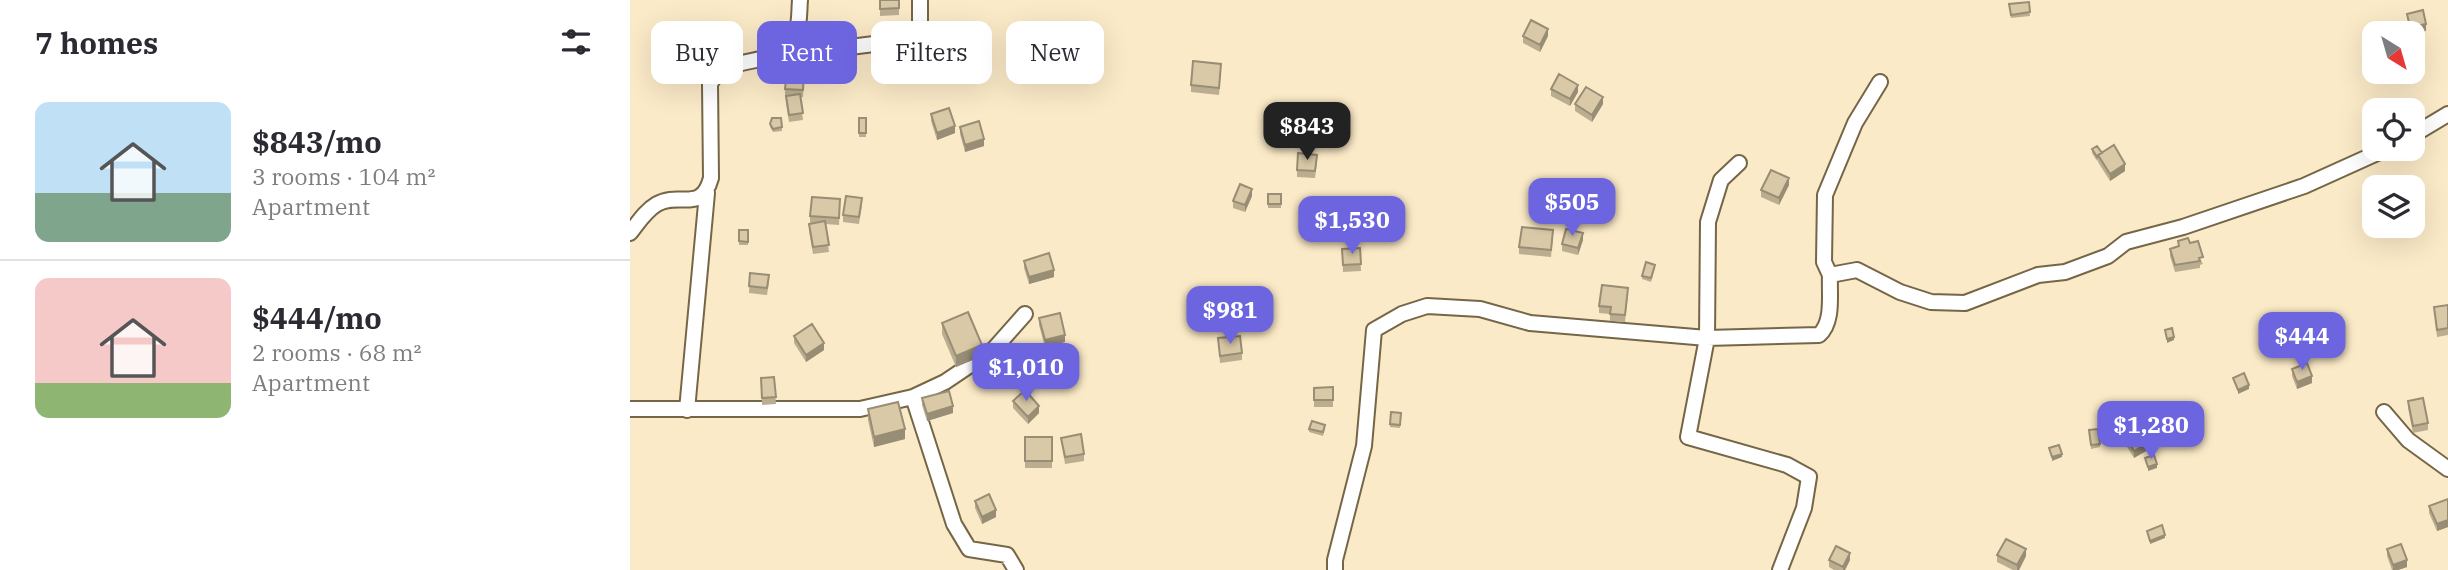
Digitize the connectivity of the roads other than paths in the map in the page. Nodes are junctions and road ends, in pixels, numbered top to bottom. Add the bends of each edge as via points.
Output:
1 (800, 0) edge
2 (920, 0) edge
3 (798, 21) edge
4 (857, 46) edge
5 (757, 60) edge
6 (1880, 82) dead end
7 (2448, 114) edge
8 (2425, 128) edge
9 (2362, 160) edge
10 (1739, 163) dead end
11 (707, 193) junction
12 (630, 233) edge
13 (1830, 275) junction
14 (1026, 314) dead end
15 (1707, 338) junction
16 (914, 397) junction
17 (630, 409) edge
18 (687, 410) junction
19 (2384, 412) dead end
20 (2448, 469) edge
21 (1016, 570) edge
22 (1335, 570) edge
23 (1780, 570) edge

1 - 3 street
2 - 4 street via 920,29 906,40
5 - 11 street via 729,65 716,73 710,84 711,178
6 - 13 street via 1855,123 1825,195 1824,262
7 - 8 street
9 - 13 street via 2304,186 2126,243 2108,256 2017,282 1965,303 1931,302 1857,270
10 - 15 street via 1721,180 1708,222
11 - 12 street via 698,200 659,203
11 - 18 street
13 - 15 street via 1829,318 1819,335
14 - 16 street via 994,349
15 - 22 street via 1530,323 1480,309 1427,306 1374,330 1364,446
15 - 23 street via 1688,437 1787,465 1809,477 1804,508
16 - 18 street via 860,409
16 - 21 street via 954,524 969,549 1007,555
17 - 18 street
19 - 20 street via 2408,440

